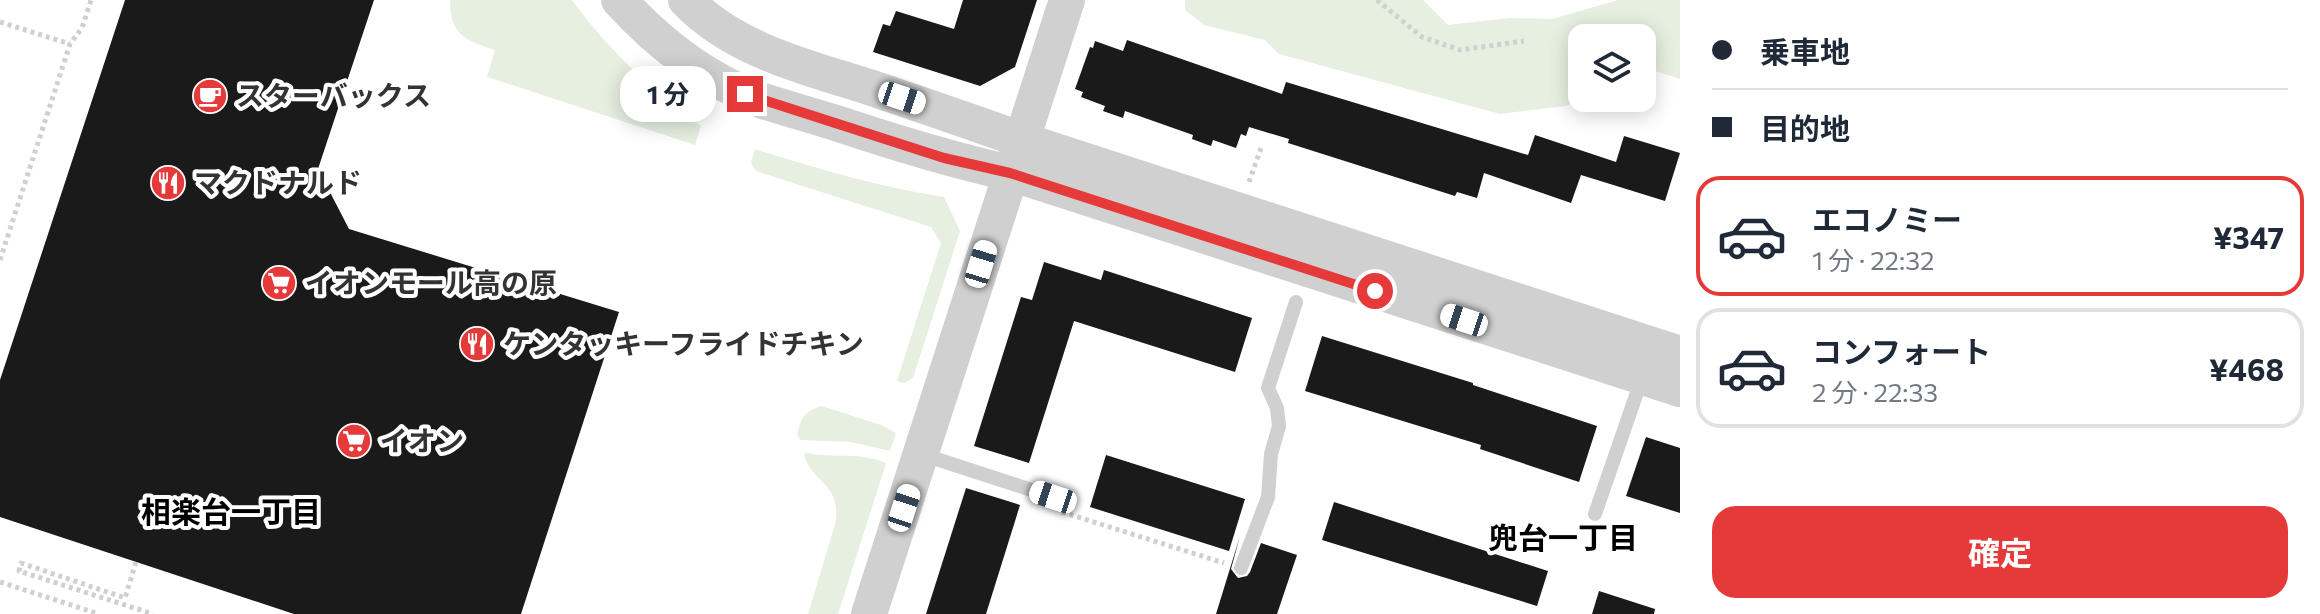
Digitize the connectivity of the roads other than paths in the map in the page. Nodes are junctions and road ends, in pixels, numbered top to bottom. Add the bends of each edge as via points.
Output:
1 (619, 0) edge
2 (686, 0) edge
3 (1067, 0) edge
4 (1016, 157) junction
5 (1296, 302) dead end
6 (1680, 354) edge
7 (1642, 377) junction
8 (1680, 389) edge
9 (921, 454) junction
10 (1053, 497) dead end
11 (1595, 514) dead end
12 (1241, 568) road end
13 (869, 614) edge

1 - 4 street via 681,58 745,94 934,155
2 - 4 street via 757,49
3 - 4 street
4 - 6 street
4 - 7 street
4 - 9 street
5 - 12 lane via 1268,388 1279,426 1268,497
7 - 8 street
7 - 11 lane
9 - 10 lane
9 - 13 street

